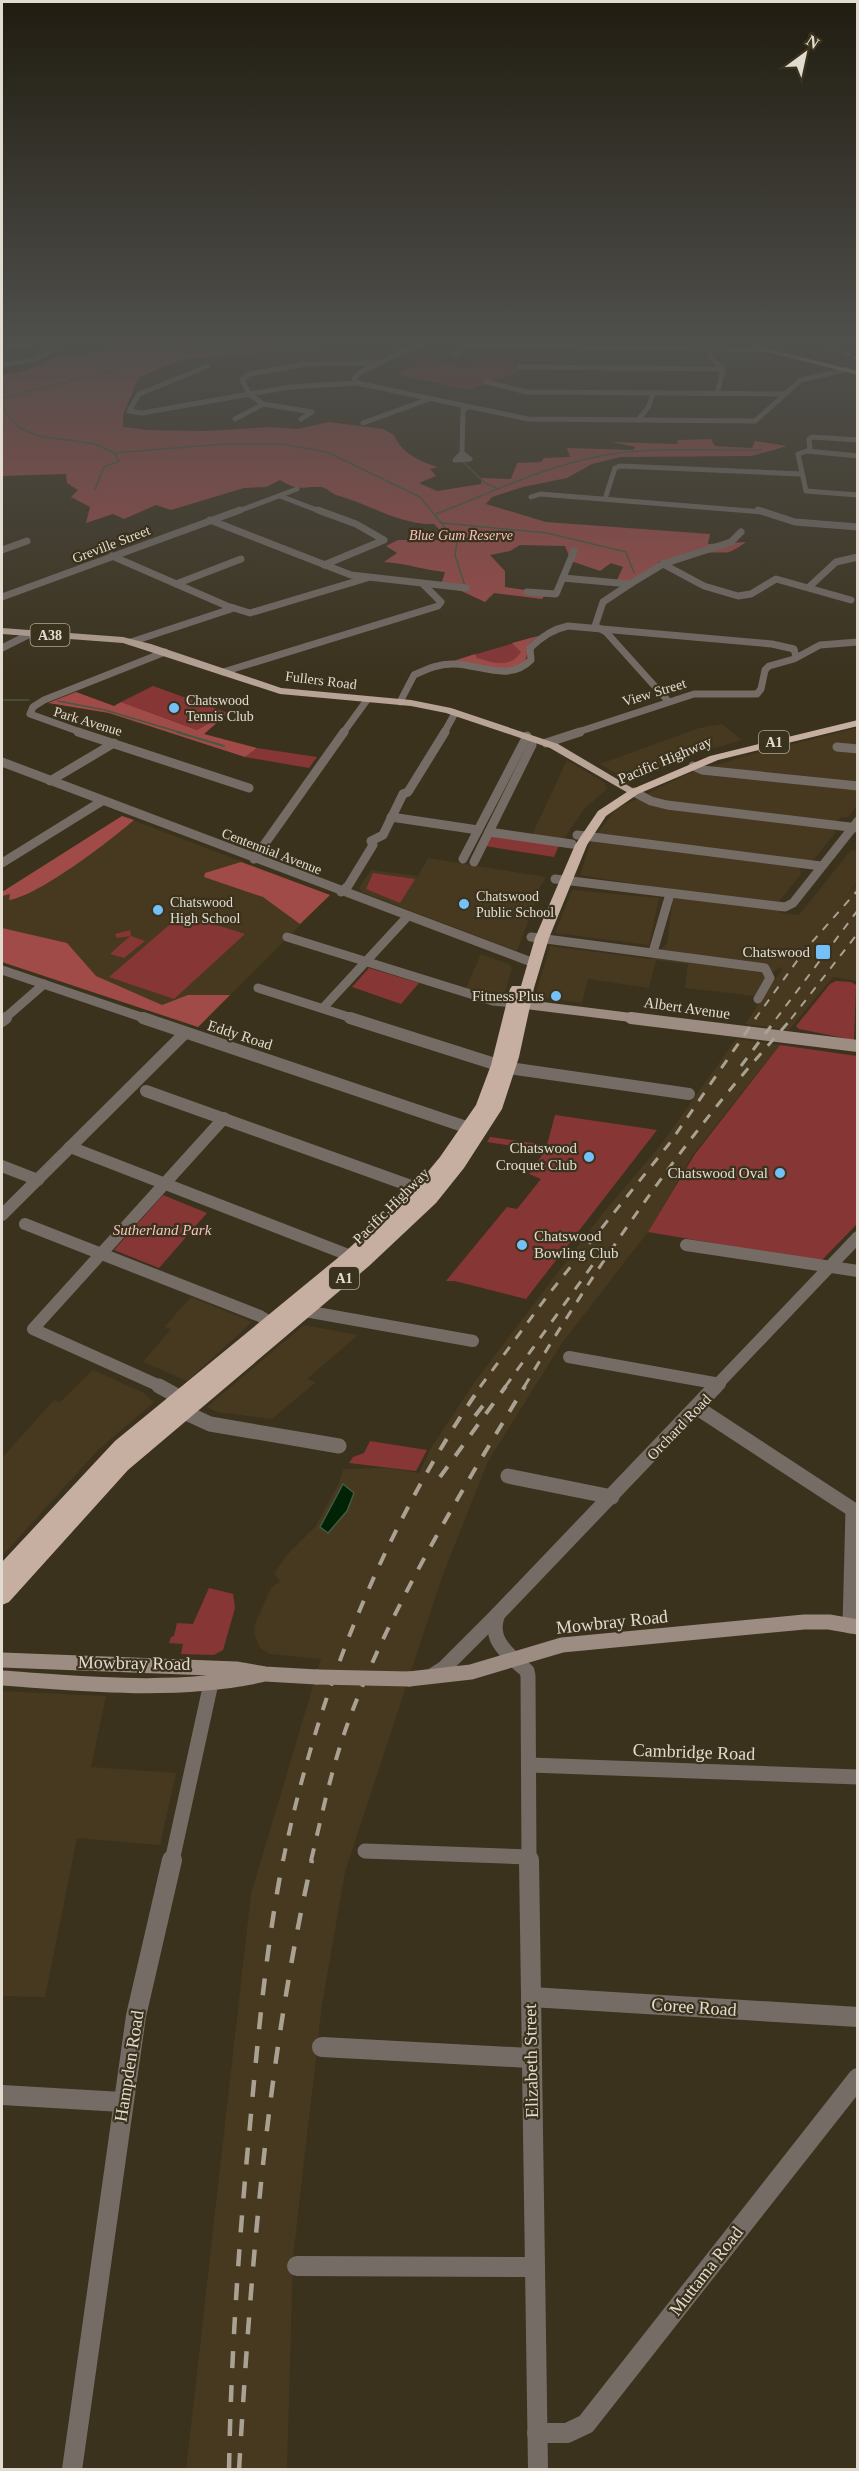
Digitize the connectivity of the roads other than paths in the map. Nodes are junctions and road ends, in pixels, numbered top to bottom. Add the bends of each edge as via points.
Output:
1 (798, 454) edge
2 (838, 454) edge
3 (846, 455) junction
4 (858, 456) edge
5 (858, 462) edge
6 (801, 474) junction
7 (297, 489) dead end
8 (858, 495) edge
9 (280, 496) junction
10 (531, 497) dead end
11 (605, 499) junction
12 (654, 503) junction
13 (708, 509) dead end
14 (210, 520) junction
15 (858, 527) edge
16 (741, 532) dead end
17 (27, 541) dead end
18 (2, 550) edge
19 (574, 551) dead end
20 (112, 556) junction
21 (858, 557) edge
22 (241, 559) dead end
23 (663, 564) junction
24 (324, 565) junction
25 (367, 578) junction
26 (563, 578) junction
27 (176, 584) junction
28 (630, 584) junction
29 (424, 585) junction
30 (809, 587) junction
31 (466, 588) dead end
32 (527, 592) dead end
33 (2, 597) edge
34 (851, 600) dead end
35 (234, 608) junction
36 (598, 628) junction
37 (2, 631) edge
38 (32, 633) junction
39 (131, 642) junction
40 (858, 642) edge
41 (2, 648) edge
42 (165, 652) junction
43 (796, 657) junction
44 (224, 672) junction
45 (367, 700) junction
46 (669, 701) junction
47 (400, 702) junction
48 (455, 713) junction
49 (858, 718) edge
50 (858, 723) edge
51 (531, 738) junction
52 (114, 742) junction
53 (546, 743) junction
54 (837, 747) dead end
55 (428, 748) dead end
56 (858, 749) edge
57 (2, 762) edge
58 (693, 766) junction
59 (50, 781) junction
60 (858, 786) edge
61 (249, 788) dead end
62 (631, 790) junction
63 (403, 794) junction
64 (102, 801) junction
65 (391, 817) junction
66 (856, 826) edge
67 (478, 830) junction
68 (489, 832) junction
69 (578, 839) junction
70 (254, 859) junction
71 (463, 859) dead end
72 (474, 862) dead end
73 (2, 863) edge
74 (821, 866) junction
75 (560, 880) junction
76 (341, 892) junction
77 (670, 894) junction
78 (407, 917) junction
79 (287, 937) dead end
80 (537, 938) junction
81 (653, 952) junction
82 (366, 961) junction
83 (529, 962) junction
84 (2, 970) edge
85 (44, 984) junction
86 (258, 987) dead end
87 (758, 999) dead end
88 (519, 1003) junction
89 (322, 1008) junction
90 (2, 1021) edge
91 (185, 1033) junction
92 (858, 1046) edge
93 (503, 1066) junction
94 (146, 1091) dead end
95 (689, 1094) dead end
96 (224, 1118) junction
97 (470, 1128) junction
98 (70, 1147) junction
99 (2, 1166) edge
100 (38, 1180) junction
101 (164, 1182) junction
102 (422, 1190) junction
103 (2, 1215) edge
104 (25, 1224) dead end
105 (858, 1237) edge
106 (686, 1245) dead end
107 (100, 1253) junction
108 (351, 1256) junction
109 (830, 1267) junction
110 (858, 1271) edge
111 (305, 1311) junction
112 (271, 1323) junction
113 (473, 1341) dead end
114 (569, 1357) dead end
115 (720, 1384) junction
116 (182, 1405) junction
117 (696, 1407) junction
118 (339, 1446) dead end
119 (508, 1476) dead end
120 (612, 1497) junction
121 (855, 1511) edge
122 (2, 1575) edge
123 (2, 1596) edge
124 (498, 1614) junction
125 (854, 1627) edge
126 (514, 1659) junction
127 (2, 1660) edge
128 (212, 1676) junction
129 (2, 1678) edge
130 (416, 1679) junction
131 (530, 1765) junction
132 (858, 1777) edge
133 (364, 1851) dead end
134 (530, 1857) junction
135 (531, 1997) junction
136 (858, 2017) edge
137 (322, 2047) dead end
138 (530, 2058) junction
139 (858, 2078) edge
140 (2, 2095) edge
141 (122, 2102) junction
142 (297, 2266) dead end
143 (534, 2267) junction
144 (537, 2433) junction
145 (72, 2469) edge
146 (538, 2469) edge

1 - 6 street
2 - 3 street
3 - 4 street
3 - 5 street
6 - 8 street via 809,492
6 - 11 street via 620,466 615,468
7 - 9 street, Greville Street
9 - 14 street, Greville Street
9 - 24 street via 356,524 384,540
10 - 11 street via 540,494
11 - 12 street
12 - 13 street
12 - 15 street via 758,510 795,522
14 - 20 street, Greville Street
14 - 24 street
16 - 23 street via 723,545
17 - 18 street
19 - 26 street
20 - 27 street
20 - 33 street, Greville Street
21 - 30 street via 839,559
22 - 27 street
23 - 28 street
23 - 30 street via 733,596 750,594 776,579
24 - 25 street
25 - 29 street
25 - 35 street via 250,613
26 - 28 street
26 - 32 street via 556,594
27 - 35 street
28 - 36 street via 603,602 595,626
29 - 31 street
29 - 44 street via 440,604
30 - 34 street
35 - 39 street
36 - 43 street via 780,645 794,650
36 - 46 street
36 - 47 street via 568,626 546,634 530,648 529,663 516,672 445,664 414,675
37 - 38 main road, Fullers Road / A38
38 - 39 main road, Fullers Road / A38
38 - 41 street
39 - 42 main road, Fullers Road / A38
40 - 43 street, View Street via 834,642
42 - 44 main road, Fullers Road / A38
42 - 52 street, Park Avenue via 47,698 30,710 33,718
43 - 46 street, View Street via 769,666 761,689 752,695 702,693
44 - 45 main road, Fullers Road / A38 via 280,691
45 - 47 main road, Fullers Road / A38
45 - 70 street
46 - 53 street, View Street
47 - 48 main road, Fullers Road / A38
48 - 51 main road, Fullers Road / A38
48 - 63 street via 430,758
49 - 62 highway, Pacific Highway / A1 via 733,746 690,761
50 - 58 highway, Pacific Highway / A1 via 741,750
51 - 53 main road, Fullers Road / A38
51 - 67 street
51 - 68 street
52 - 59 street
52 - 61 street, Park Avenue
53 - 62 main road, Fullers Road / A38
54 - 56 street
55 - 63 street via 401,791
57 - 59 street, Centennial Avenue
58 - 60 street
58 - 62 highway, Pacific Highway / A1
59 - 64 street, Centennial Avenue
62 - 66 street via 667,805
62 - 69 highway, Pacific Highway / A1
63 - 65 street
64 - 70 street, Centennial Avenue
64 - 73 street
65 - 67 street
65 - 76 street via 383,835 371,841 373,845
66 - 74 street
67 - 71 street
68 - 69 street
68 - 72 street
69 - 74 street
69 - 75 highway, Pacific Highway / A1
70 - 76 street, Centennial Avenue
74 - 77 street via 788,906
75 - 77 street
75 - 80 highway, Pacific Highway / A1
76 - 78 street, Centennial Avenue
77 - 81 street
78 - 82 street
78 - 83 street, Centennial Avenue
79 - 82 street
80 - 81 street
80 - 83 highway, Pacific Highway / A1
81 - 87 street via 765,968 771,975
82 - 88 street via 493,1001
82 - 89 street
83 - 88 highway, Pacific Highway / A1
84 - 85 street, Eddy Road
85 - 90 street
85 - 91 street, Eddy Road
86 - 89 street
88 - 92 main road, Albert Avenue
88 - 93 highway, Pacific Highway / A1
89 - 93 street
91 - 97 street, Eddy Road
91 - 98 street
93 - 95 street
93 - 97 highway, Pacific Highway / A1
93 - 111 highway, Pacific Highway / A1 via 488,1121 438,1190
94 - 96 street
96 - 101 street
96 - 102 street
97 - 102 highway, Pacific Highway / A1
98 - 100 street
98 - 101 street
99 - 100 street
100 - 103 street
101 - 107 street
101 - 108 street
102 - 108 highway, Pacific Highway / A1
104 - 107 street
105 - 109 street, Orchard Road
106 - 109 street
107 - 112 street
107 - 116 street via 33,1329 158,1385
108 - 112 highway, Pacific Highway / A1
109 - 110 street
109 - 115 street, Orchard Road
111 - 113 street
111 - 116 highway, Pacific Highway / A1
112 - 116 highway, Pacific Highway / A1
114 - 115 street
115 - 117 street, Orchard Road
116 - 118 street via 189,1416 210,1424
116 - 122 highway, Pacific Highway / A1 via 103,1464
116 - 123 highway, Pacific Highway / A1 via 121,1464
117 - 120 street, Orchard Road
117 - 121 street
119 - 120 street
120 - 124 street, Orchard Road
121 - 125 street
124 - 126 street via 492,1626 494,1637
124 - 130 street, Orchard Road via 444,1668
125 - 126 main road, Mowbray Road via 804,1622 582,1643
126 - 130 main road, Mowbray Road via 471,1672
126 - 131 street, Elizabeth Street via 528,1676
127 - 128 main road, Mowbray Road
128 - 129 main road, Mowbray Road via 141,1684
128 - 130 main road, Mowbray Road, bridge via 233,1682 265,1674
128 - 141 street, Hampden Road via 136,2016
131 - 132 street, Cambridge Road
131 - 134 street, Elizabeth Street
133 - 134 street
134 - 135 street, Elizabeth Street
135 - 136 street, Coree Road
135 - 138 street, Elizabeth Street
137 - 138 street
138 - 143 street, Elizabeth Street
139 - 144 street, Muttama Road via 586,2424 567,2433
140 - 141 street
141 - 145 street, Hampden Road
142 - 143 street
143 - 144 street, Elizabeth Street
144 - 146 street, Elizabeth Street

